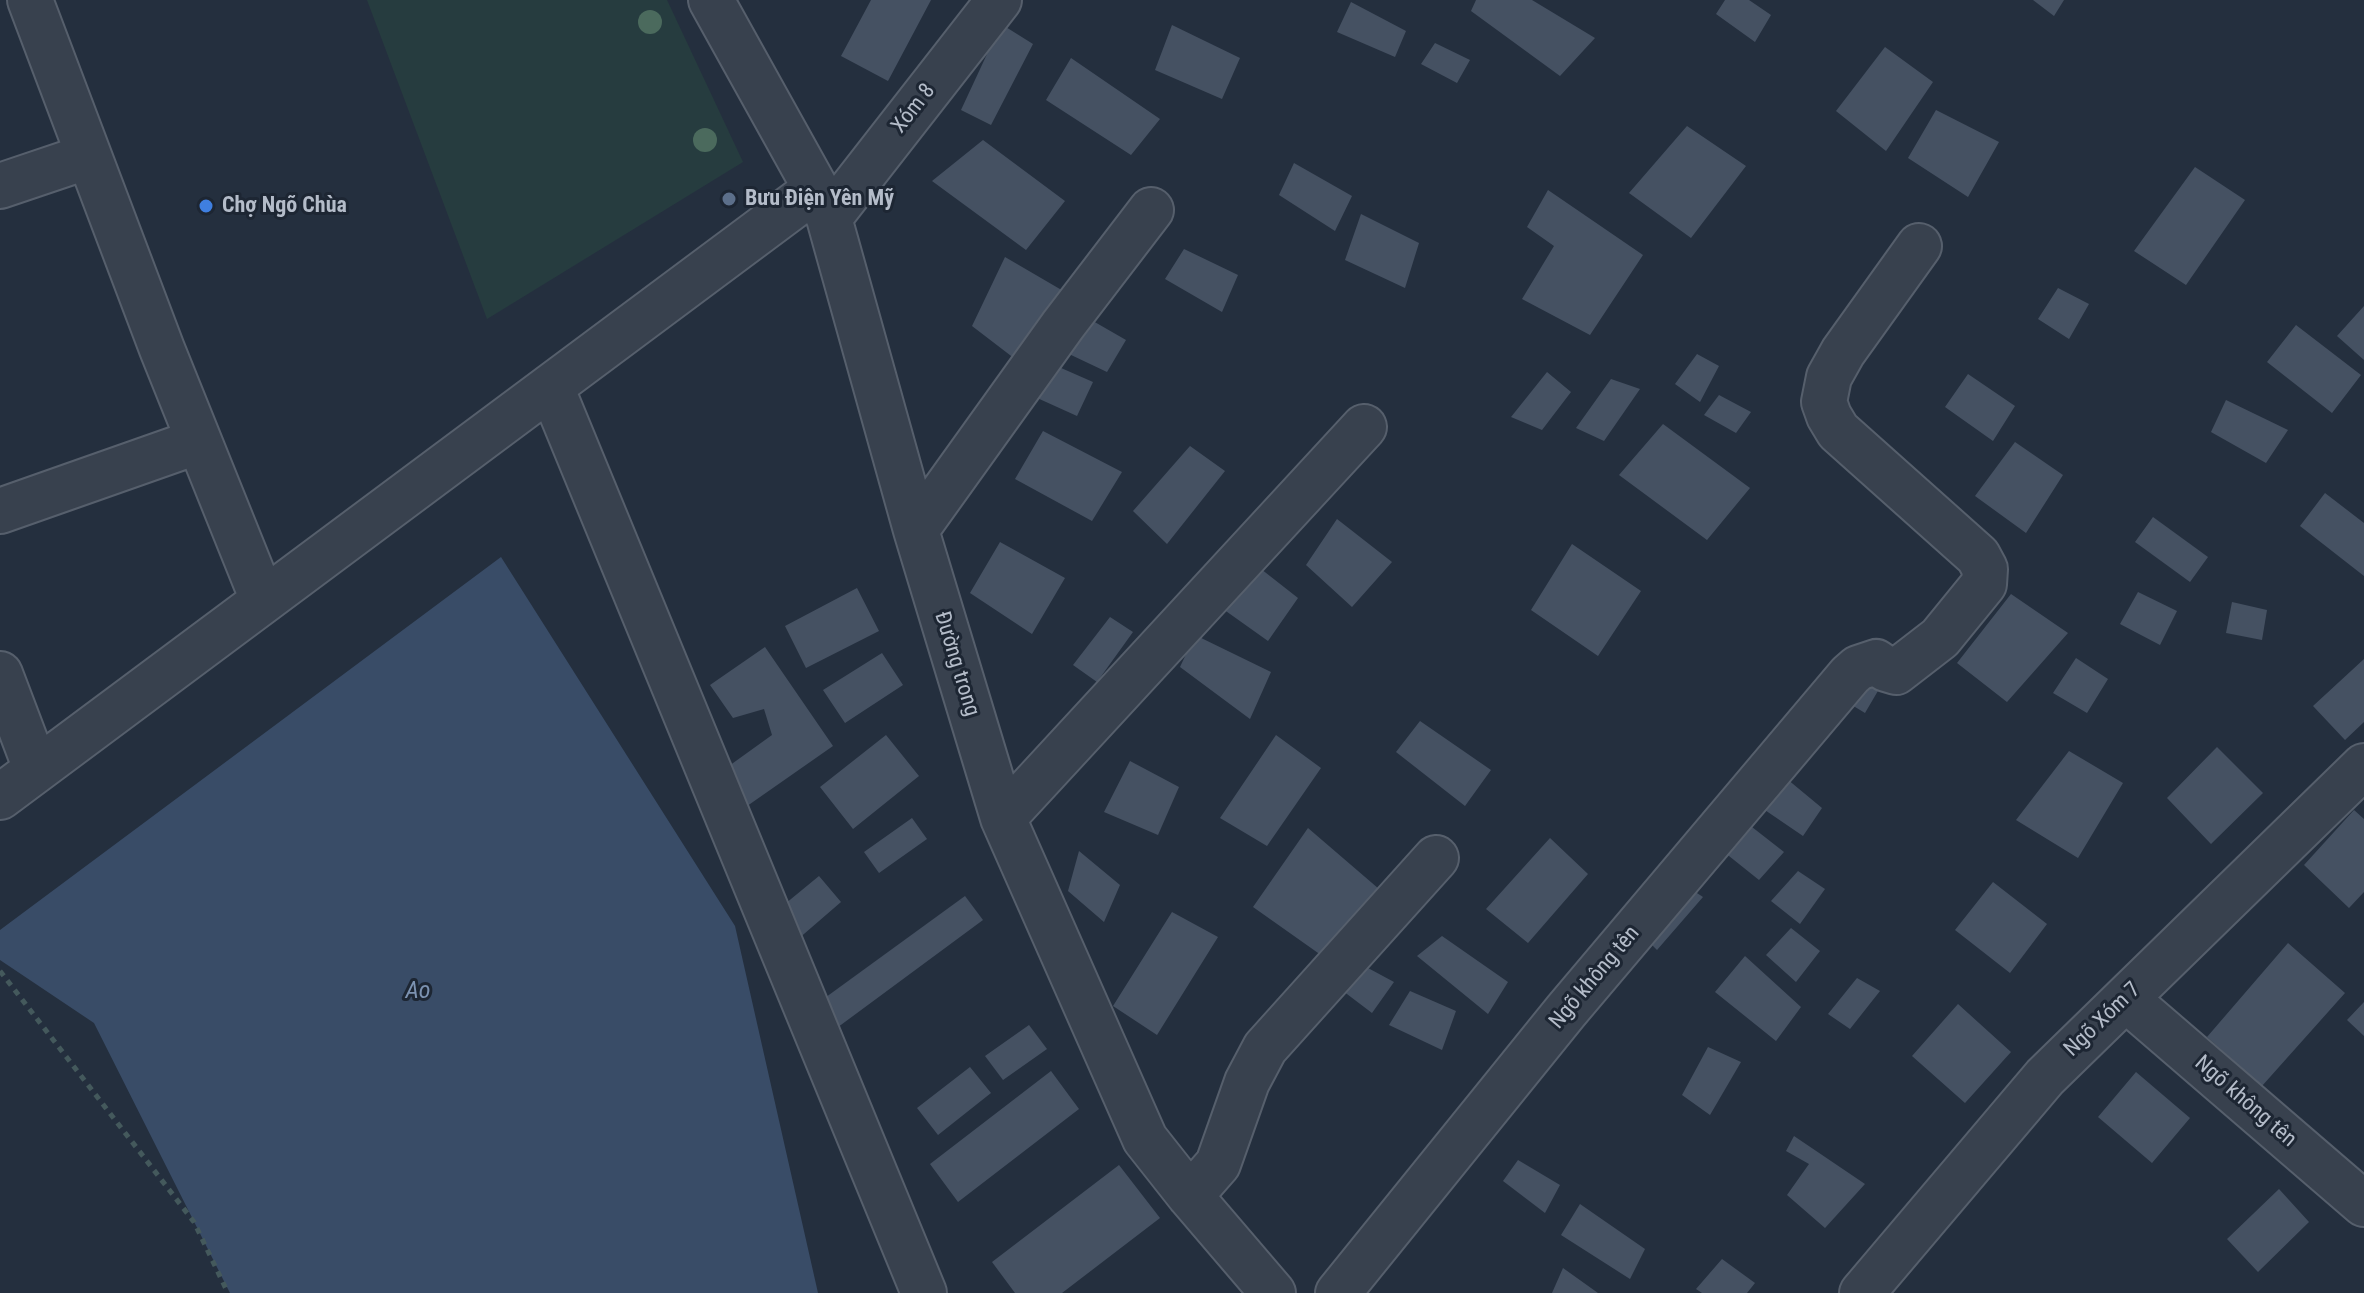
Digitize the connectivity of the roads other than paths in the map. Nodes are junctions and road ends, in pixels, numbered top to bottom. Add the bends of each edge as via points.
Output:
1 (10, 0) edge
2 (30, 0) edge
3 (711, 0) edge
4 (999, 0) edge
5 (0, 4) edge
6 (89, 156) junction
7 (0, 186) edge
8 (822, 203) junction
9 (1151, 210) dead end
10 (1919, 246) dead end
11 (551, 387) junction
12 (1364, 427) dead end
13 (199, 441) junction
14 (0, 511) edge
15 (916, 530) junction
16 (263, 600) junction
17 (0, 674) edge
18 (2364, 766) edge
19 (36, 769) junction
20 (0, 797) edge
21 (1003, 818) junction
22 (1436, 858) dead end
23 (2126, 999) junction
24 (1190, 1196) junction
25 (2364, 1204) edge
26 (924, 1293) edge
27 (1273, 1293) edge
28 (1338, 1293) edge
29 (1862, 1293) edge

1 - 5 street
2 - 6 street
3 - 8 street, Đường trong
4 - 8 street, Xóm 8
6 - 7 street
6 - 13 street
8 - 11 street, Xóm 8
8 - 15 street, Đường trong
9 - 15 street
10 - 28 street, Ngõ không tên via 1843,352 1829,377 1824,402 1838,431 1978,556 1985,569 1984,584 1940,638 1896,672 1876,662 1850,675 1566,1011
11 - 16 street, Xóm 8
11 - 26 street
12 - 21 street
13 - 14 street
13 - 16 street
15 - 21 street, Đường trong
16 - 19 street, Xóm 8
17 - 19 street
18 - 23 street, Ngõ Xóm 7
19 - 20 street, Xóm 8
21 - 24 street, Đường trong via 1145,1139
22 - 24 street via 1265,1048 1218,1164
23 - 25 street, Ngõ không tên
23 - 29 street, Ngõ Xóm 7 via 2045,1077
24 - 27 street, Đường trong

